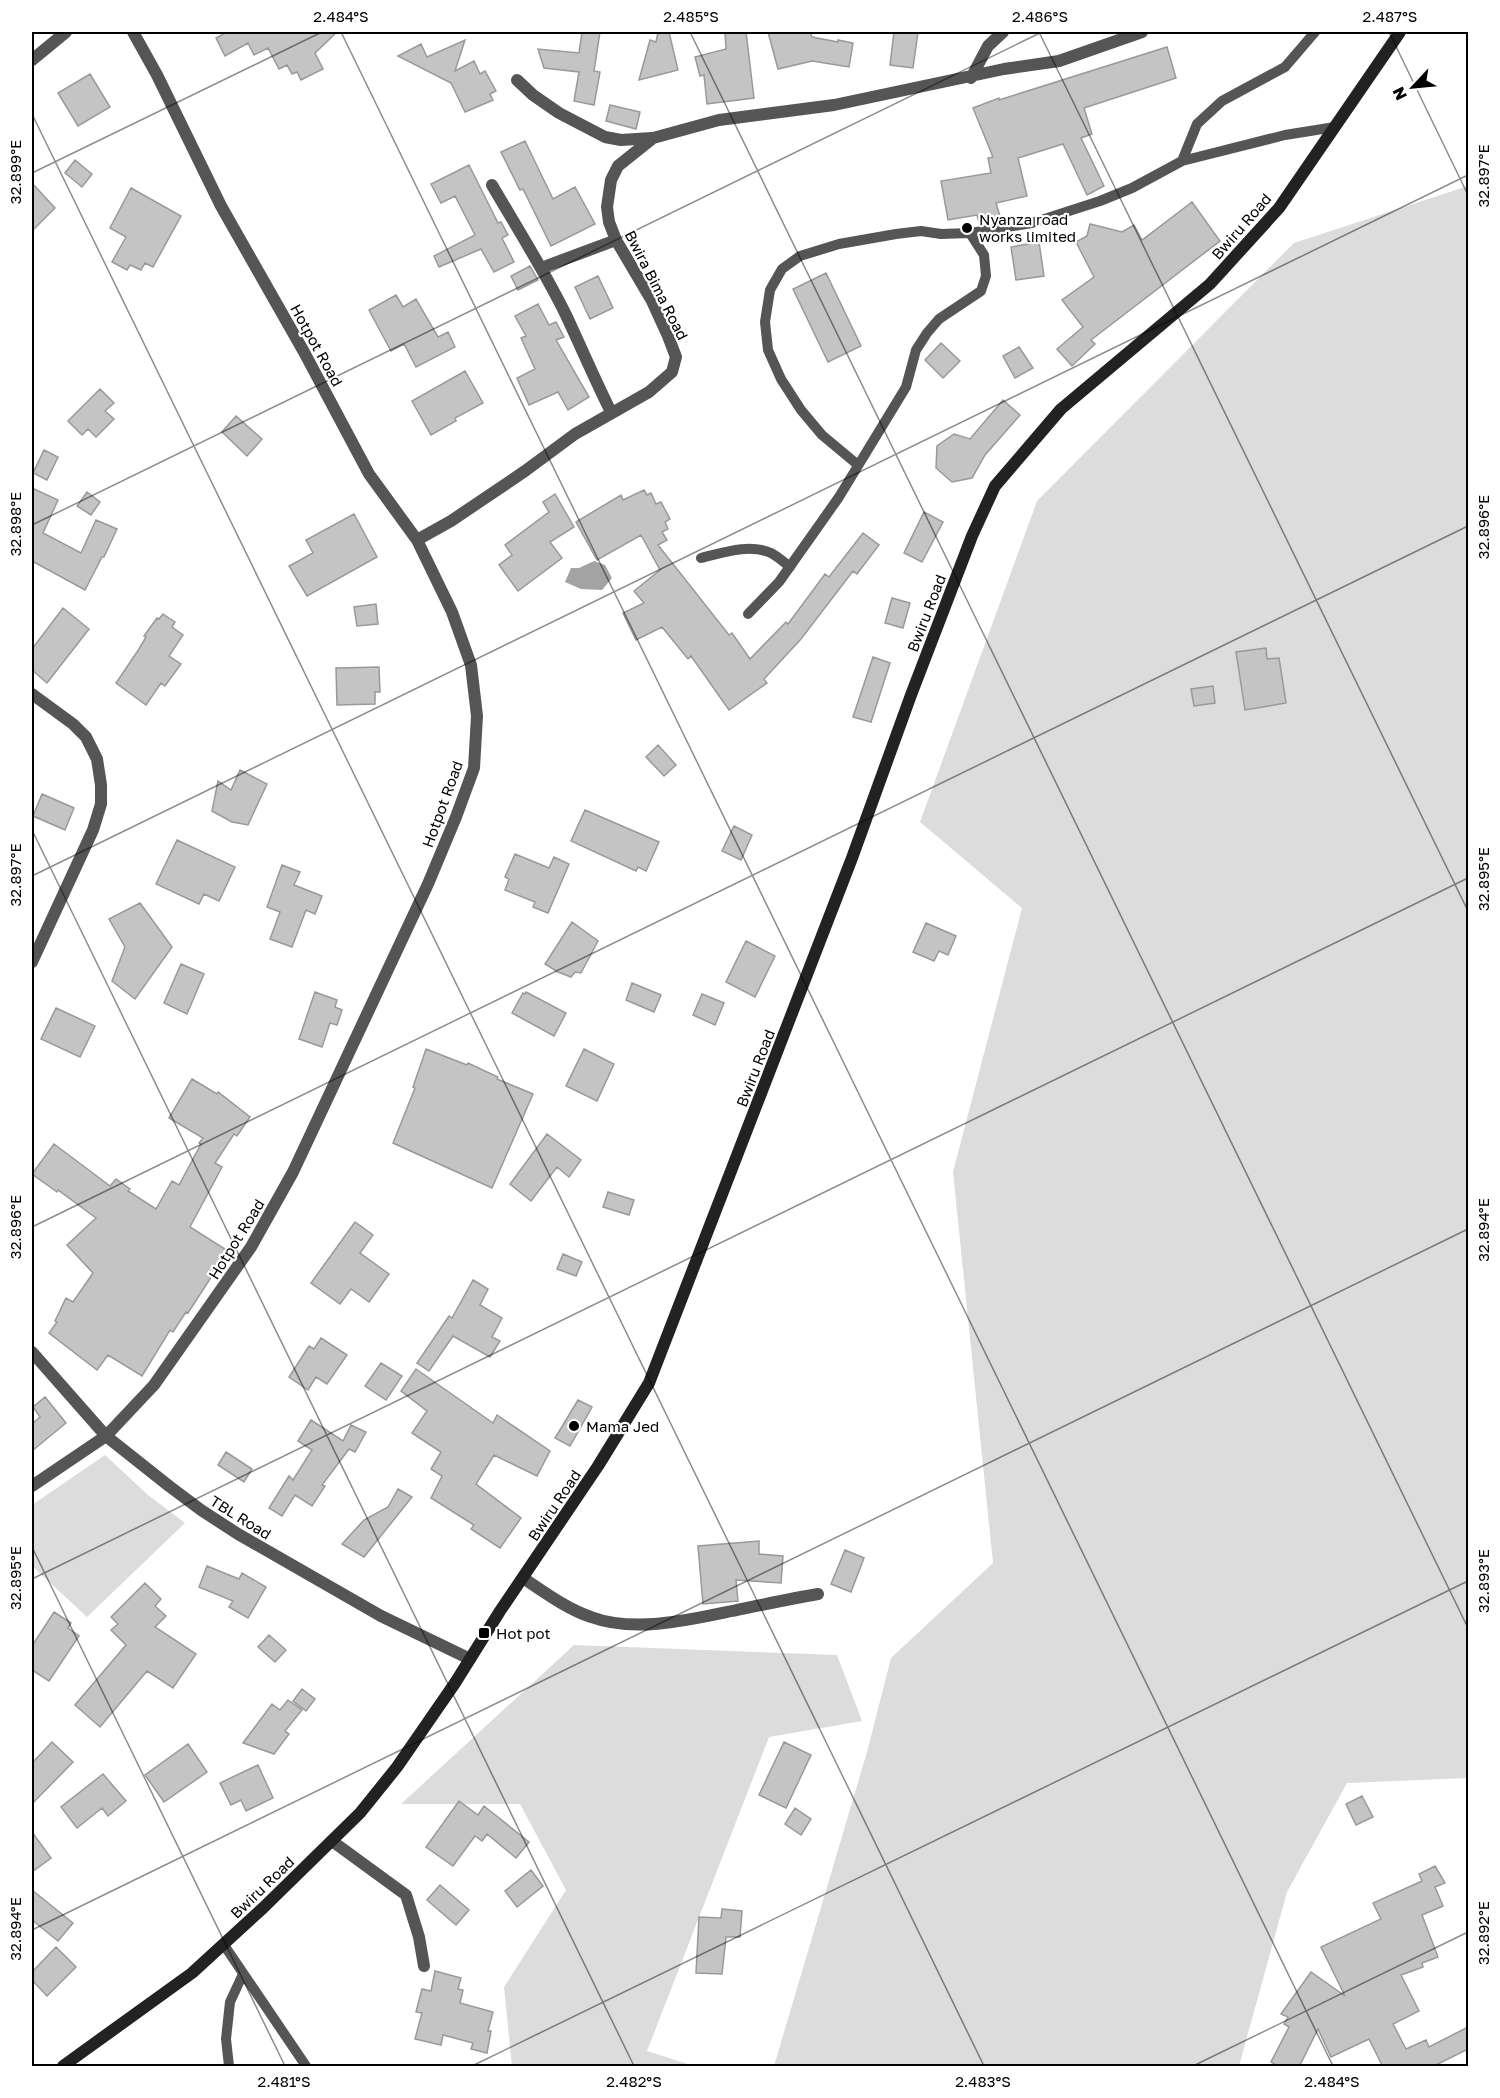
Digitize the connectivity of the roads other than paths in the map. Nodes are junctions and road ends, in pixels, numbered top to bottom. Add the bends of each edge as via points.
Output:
1 (66, 32) edge
2 (134, 32) edge
3 (1003, 32) edge
4 (1142, 32) edge
5 (1315, 32) edge
6 (1400, 32) edge
7 (32, 60) edge
8 (971, 78) junction
9 (517, 80) dead end
10 (1335, 127) junction
11 (653, 138) junction
12 (1182, 161) junction
13 (492, 185) dead end
14 (970, 233) junction
15 (616, 240) junction
16 (541, 268) junction
17 (611, 412) junction
18 (858, 465) junction
19 (417, 540) junction
20 (701, 558) dead end
21 (790, 567) junction
22 (748, 614) dead end
23 (32, 694) edge
24 (32, 962) edge
25 (32, 1352) edge
26 (106, 1436) junction
27 (32, 1486) edge
28 (523, 1578) junction
29 (818, 1594) dead end
30 (470, 1659) junction
31 (332, 1841) junction
32 (224, 1945) junction
33 (424, 1966) dead end
34 (243, 1974) junction
35 (63, 2067) edge
36 (229, 2067) edge
37 (306, 2067) edge

1 - 7 street
2 - 19 street, Hotpot Road via 221,206 369,474
3 - 8 street via 988,46
4 - 8 street, Bwira Bima Road via 1059,61
5 - 12 lane via 1285,67 1222,100 1197,124
6 - 10 main road, Bwiru Road
8 - 11 street, Bwira Bima Road via 834,105 719,120
9 - 11 street via 560,113 605,137
10 - 12 lane via 1285,135
10 - 28 main road, Bwiru Road via 1278,208 1210,284 1061,409 995,486 914,686 852,858 649,1383
11 - 15 street, Bwira Bima Road via 618,166 611,180 607,207
12 - 14 lane via 1100,201 1032,223
13 - 16 street
14 - 18 lane via 984,255 986,276 981,291 939,319 927,333 916,350 906,387
14 - 18 lane via 921,231 839,244 800,256 782,269 770,290 765,322 768,350 782,380 822,435
15 - 16 street
15 - 17 street, Bwira Bima Road via 652,301 676,357 672,372 664,380
16 - 17 street
17 - 19 street, Bwira Bima Road
18 - 21 lane
19 - 26 street, Hotpot Road via 452,612 471,666 477,716 474,768 428,884 293,1172 251,1247 154,1385
20 - 21 lane via 756,549 771,553
21 - 22 lane
23 - 24 street via 86,737 97,759 101,785 101,804 93,830
25 - 26 street, TBL Road
26 - 27 street, Hotpot Road
26 - 30 street, TBL Road via 238,1534 381,1616
28 - 29 street via 591,1618 618,1623 687,1620
28 - 30 main road, Bwiru Road
30 - 31 main road, Bwiru Road via 397,1767
31 - 32 main road, Bwiru Road
31 - 33 street via 406,1895
32 - 34 lane
32 - 35 main road, Bwiru Road
34 - 36 lane via 230,2002 226,2039
34 - 37 lane

